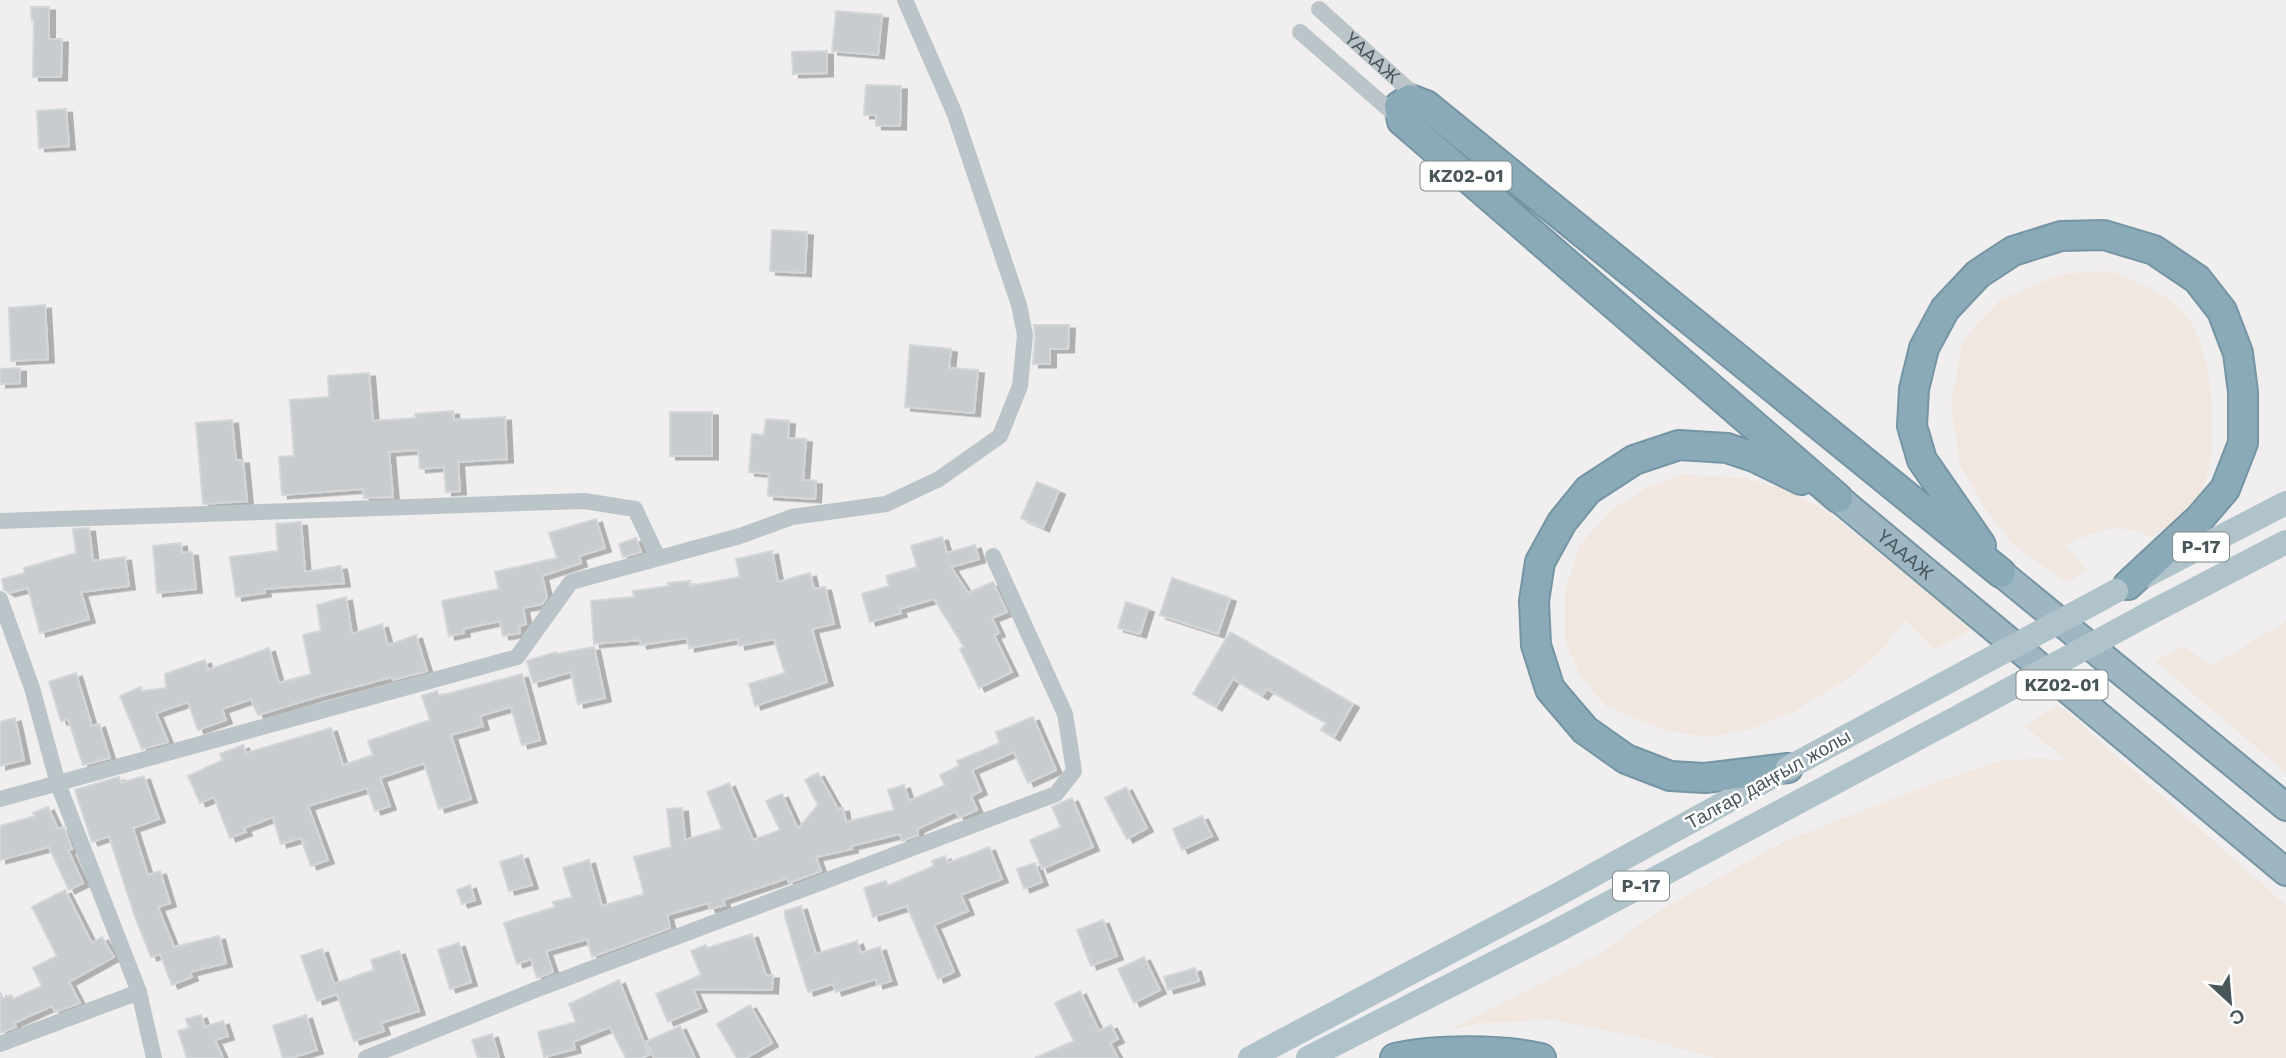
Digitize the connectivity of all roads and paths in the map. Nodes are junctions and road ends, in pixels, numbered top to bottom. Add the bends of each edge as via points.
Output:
1 (905, 0) edge
2 (1319, 9) dead end
3 (1300, 32) dead end
4 (1426, 105) junction
5 (1402, 121) junction
6 (1838, 498) junction
7 (2286, 503) edge
8 (0, 521) edge
9 (2286, 542) edge
10 (993, 555) dead end
11 (658, 558) junction
12 (2001, 573) junction
13 (2122, 588) junction
14 (0, 599) edge
15 (1788, 768) junction
16 (58, 784) junction
17 (0, 799) edge
18 (2286, 807) edge
19 (2286, 872) edge
20 (139, 992) junction
21 (0, 1044) edge
22 (154, 1058) edge
23 (366, 1058) edge
24 (1250, 1058) edge
25 (1308, 1058) edge
26 (1395, 1058) edge
27 (1541, 1058) edge

1 - 11 street via 954,112 1019,305 1025,335 1020,386 1000,436 939,480 886,504 792,517
2 - 4 street, ҮАААЖ / KZ02-01
3 - 5 street, ҮАААЖ / KZ02-01
4 - 5 highway via 1410,99 1402,103
4 - 12 highway, KZ02-01
5 - 6 highway, ҮАААЖ / KZ02-01
6 - 15 highway via 1727,448 1679,445 1634,460 1588,491 1562,522 1540,562 1534,601 1536,645 1550,689 1585,730 1626,759 1670,776 1705,778
6 - 19 highway, ҮАААЖ / KZ02-01
7 - 13 main road, Талғар даңғыл жолы / P-17
8 - 11 street via 584,501 635,509
9 - 25 main road, Талғар даңғыл жолы / P-17, bridge via 1551,934
10 - 23 street via 1065,714 1074,771 1056,794
11 - 16 street via 571,582 517,657
12 - 13 highway via 1922,460 1912,426 1914,389 1924,348 1945,309 1978,274 2013,251 2061,236 2104,235 2154,250 2197,279 2222,311 2238,353 2243,392 2244,443 2225,489 2200,518
12 - 18 highway, KZ02-01
13 - 15 main road, Талғар даңғыл жолы / P-17, bridge
14 - 16 street via 32,688
15 - 24 main road, Талғар даңғыл жолы / P-17
16 - 17 street
16 - 20 street
20 - 21 street
20 - 22 street
26 - 27 highway via 1416,1053

